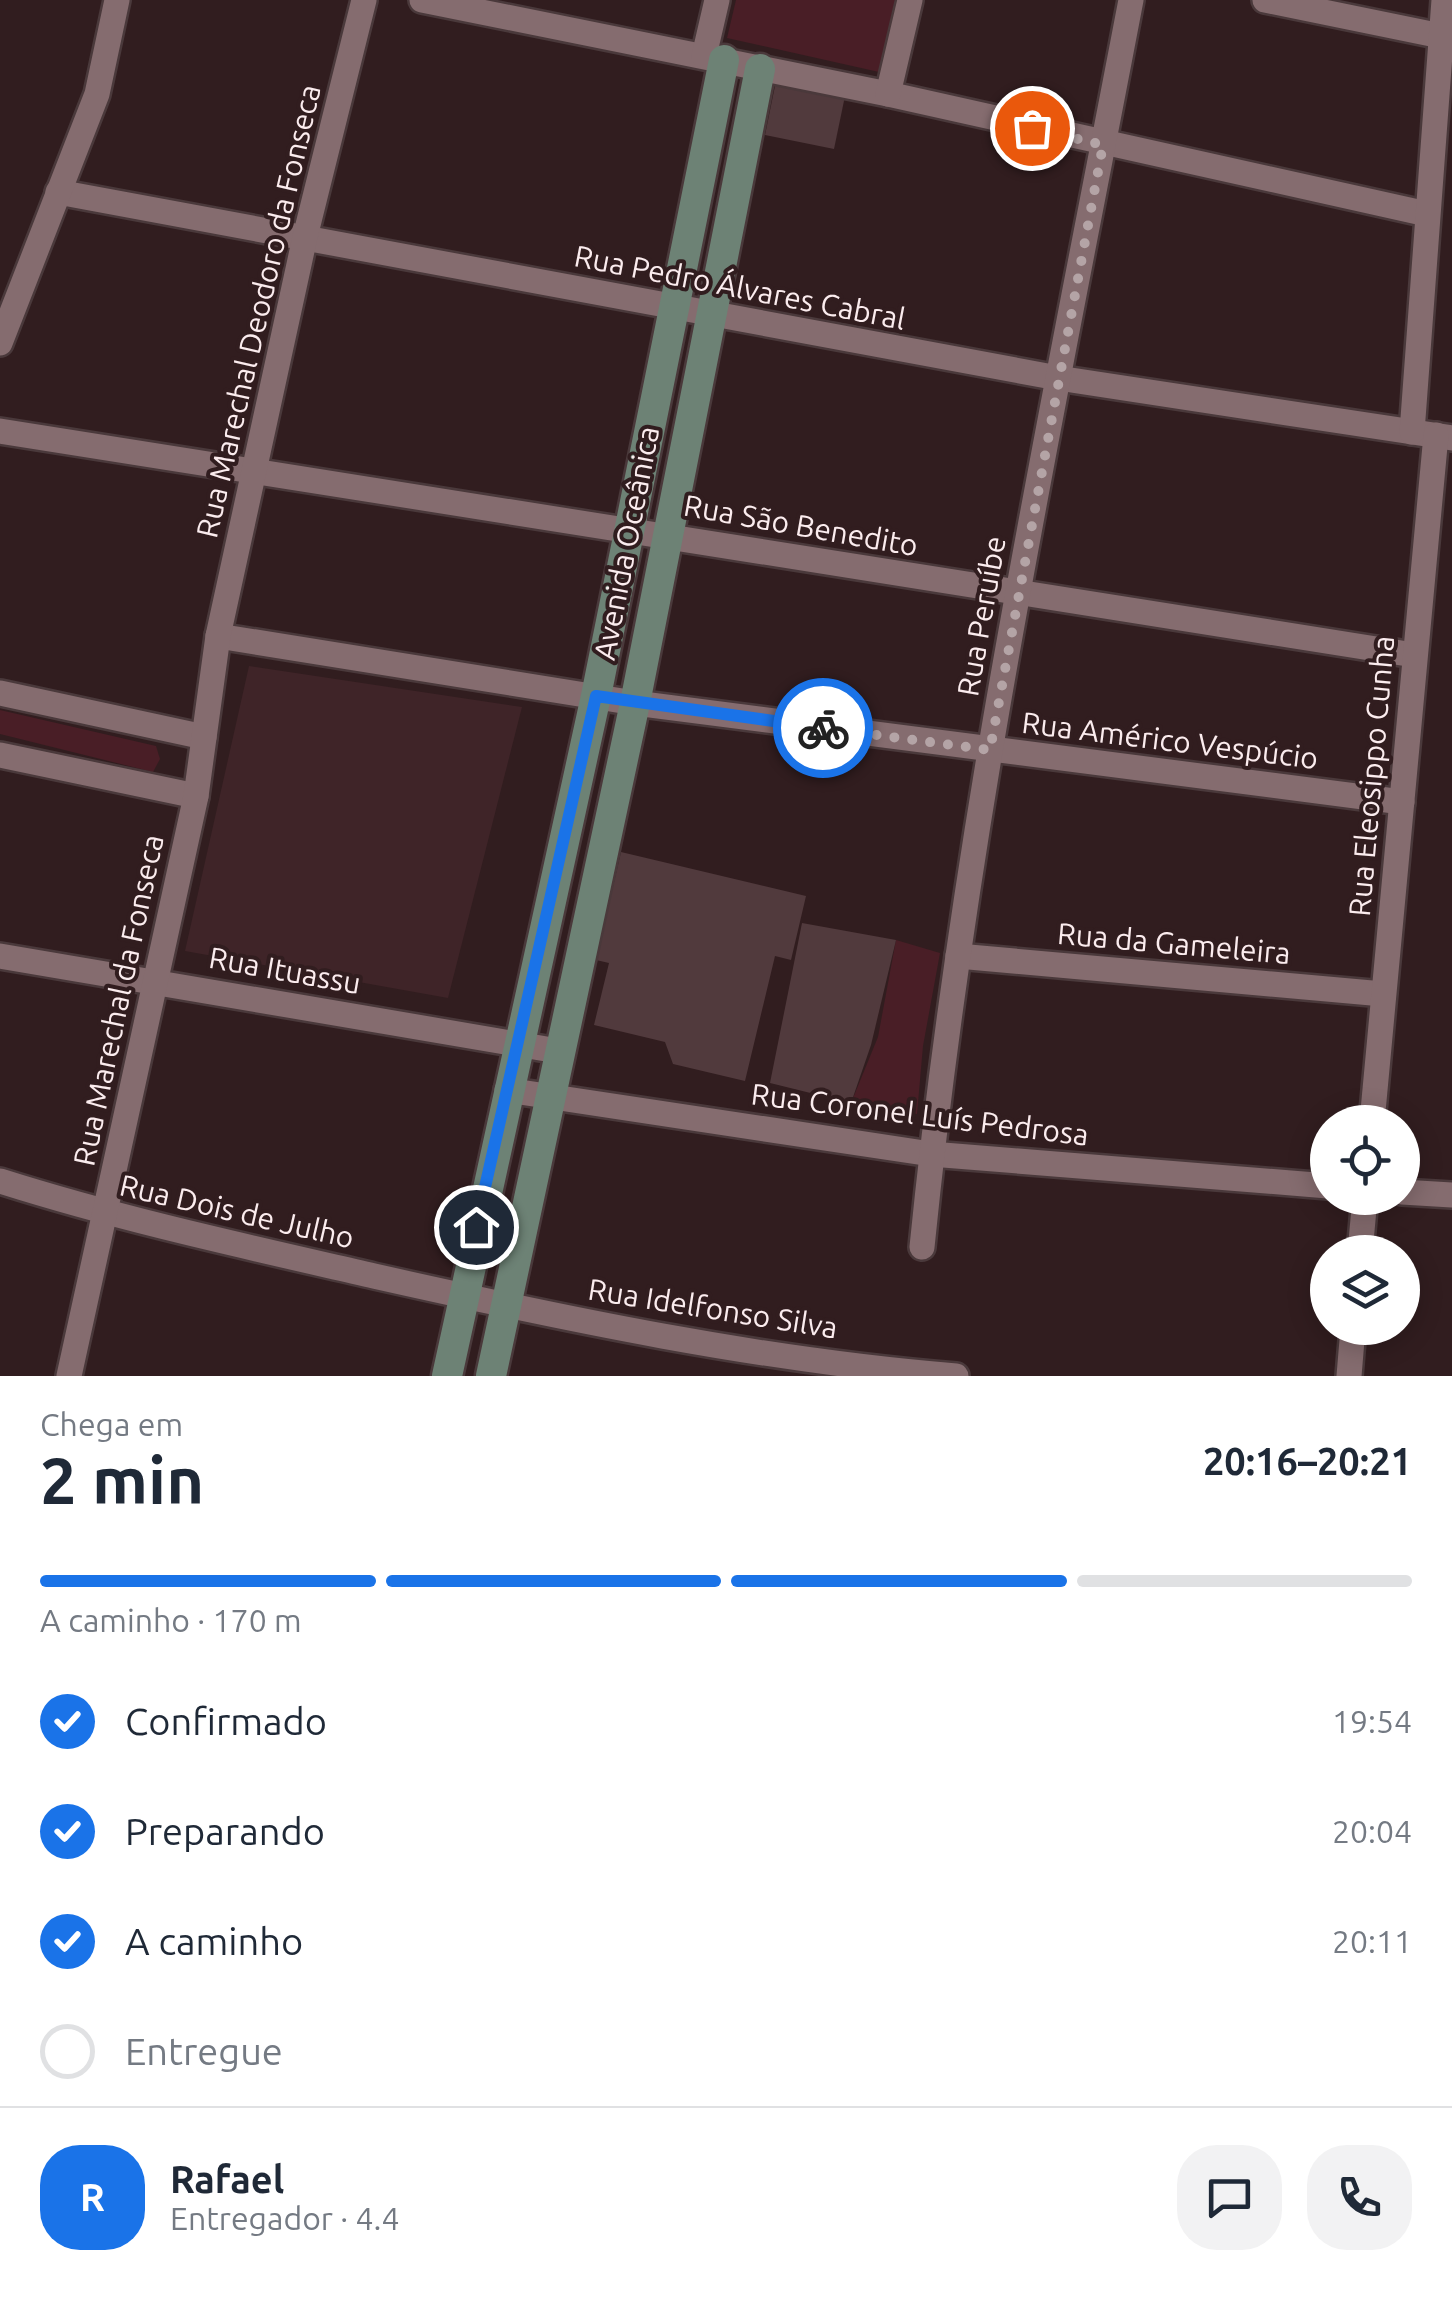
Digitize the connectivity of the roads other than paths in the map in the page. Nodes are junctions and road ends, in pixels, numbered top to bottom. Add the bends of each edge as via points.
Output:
1 (117, 0) edge
2 (364, 0) edge
3 (422, 0) edge
4 (717, 0) edge
5 (910, 0) edge
6 (1131, 0) edge
7 (1265, 0) edge
8 (1444, 0) edge
9 (1442, 36) junction
10 (714, 58) junction
11 (760, 68) junction
12 (888, 94) junction
13 (1103, 145) junction
14 (58, 192) junction
15 (1426, 214) junction
16 (305, 238) junction
17 (672, 308) junction
18 (714, 316) junction
19 (0, 343) edge
20 (1058, 378) junction
21 (0, 431) edge
22 (1433, 435) edge
23 (254, 470) junction
24 (629, 528) junction
25 (667, 535) junction
26 (1016, 595) junction
27 (218, 636) junction
28 (1414, 656) junction
29 (0, 693) edge
30 (596, 696) junction
31 (634, 704) junction
32 (204, 737) junction
33 (990, 750) junction
34 (0, 754) edge
35 (196, 796) junction
36 (1402, 802) junction
37 (0, 956) edge
38 (958, 956) junction
39 (158, 981) junction
40 (1384, 994) junction
41 (516, 1043) junction
42 (558, 1051) junction
43 (507, 1090) junction
44 (548, 1098) junction
45 (1374, 1105) edge
46 (931, 1154) junction
47 (0, 1181) edge
48 (1310, 1185) edge
49 (1420, 1193) edge
50 (1452, 1195) edge
51 (104, 1214) junction
52 (922, 1247) dead end
53 (462, 1296) junction
54 (504, 1306) junction
55 (1352, 1345) edge
56 (69, 1376) edge
57 (447, 1376) edge
58 (491, 1376) edge
59 (956, 1376) edge
60 (1349, 1376) edge

1 - 14 street via 97,94
2 - 16 street, Rua Marechal Deodoro da Fonseca
3 - 10 street
4 - 10 street
5 - 12 street
6 - 13 street, Rua Peruíbe
7 - 9 street
8 - 9 street, Rua Eleosippo Cunha
9 - 15 street, Rua Eleosippo Cunha
10 - 11 street
10 - 17 street, Avenida Oceânica
11 - 12 street
11 - 18 street, Avenida Oceânica
12 - 13 street
13 - 15 street
13 - 20 street, Rua Peruíbe
14 - 16 street, Rua Pedro Álvares Cabral
14 - 19 street
15 - 22 street, Rua Eleosippo Cunha
16 - 17 street, Rua Pedro Álvares Cabral
16 - 23 street, Rua Marechal Deodoro da Fonseca
17 - 18 street, Rua Pedro Álvares Cabral
17 - 24 street, Avenida Oceânica
18 - 20 street, Rua Pedro Álvares Cabral
18 - 25 street, Avenida Oceânica
20 - 22 street, Rua Pedro Álvares Cabral
20 - 26 street, Rua Peruíbe
21 - 23 street, Rua São Benedito
22 - 28 street, Rua Eleosippo Cunha
23 - 24 street, Rua São Benedito
23 - 27 street, Rua Marechal Deodoro da Fonseca
24 - 25 street, Rua São Benedito
24 - 30 street, Avenida Oceânica
25 - 26 street, Rua São Benedito
25 - 31 street, Avenida Oceânica
26 - 28 street, Rua São Benedito
26 - 33 street, Rua Peruíbe
27 - 30 street, Rua Américo Vespúcio
27 - 32 street, Rua Marechal da Fonseca
28 - 36 street, Rua Eleosippo Cunha
29 - 32 street
30 - 31 street, Rua Américo Vespúcio
30 - 41 street, Avenida Oceânica
31 - 33 street, Rua Américo Vespúcio
31 - 42 street, Avenida Oceânica
32 - 35 street, Rua Marechal da Fonseca
33 - 36 street, Rua Américo Vespúcio
33 - 38 street, Rua Peruíbe
34 - 35 street
35 - 39 street, Rua Marechal da Fonseca
36 - 40 street, Rua Eleosippo Cunha
37 - 39 street, Rua Ituassu
38 - 40 street, Rua da Gameleira
38 - 46 street, Rua Peruíbe
39 - 41 street, Rua Ituassu
39 - 51 street, Rua Marechal da Fonseca
40 - 45 street, Rua Eleosippo Cunha
41 - 42 street, Rua Ituassu
41 - 43 street, Avenida Oceânica
42 - 44 street, Avenida Oceânica
43 - 44 street, Rua Coronel Luís Pedrosa
43 - 53 street, Avenida Oceânica
44 - 46 street, Rua Coronel Luís Pedrosa
44 - 54 street, Avenida Oceânica
46 - 48 street, Rua Coronel Luís Pedrosa
46 - 52 street, Rua Peruíbe
47 - 51 street, Rua Dois de Julho
49 - 50 street
51 - 53 street, Rua Dois de Julho
51 - 56 street, Rua Marechal da Fonseca
53 - 54 street, Rua Idelfonso Silva
53 - 57 street, Avenida Oceânica
54 - 58 street, Avenida Oceânica
54 - 59 street, Rua Idelfonso Silva
55 - 60 street

